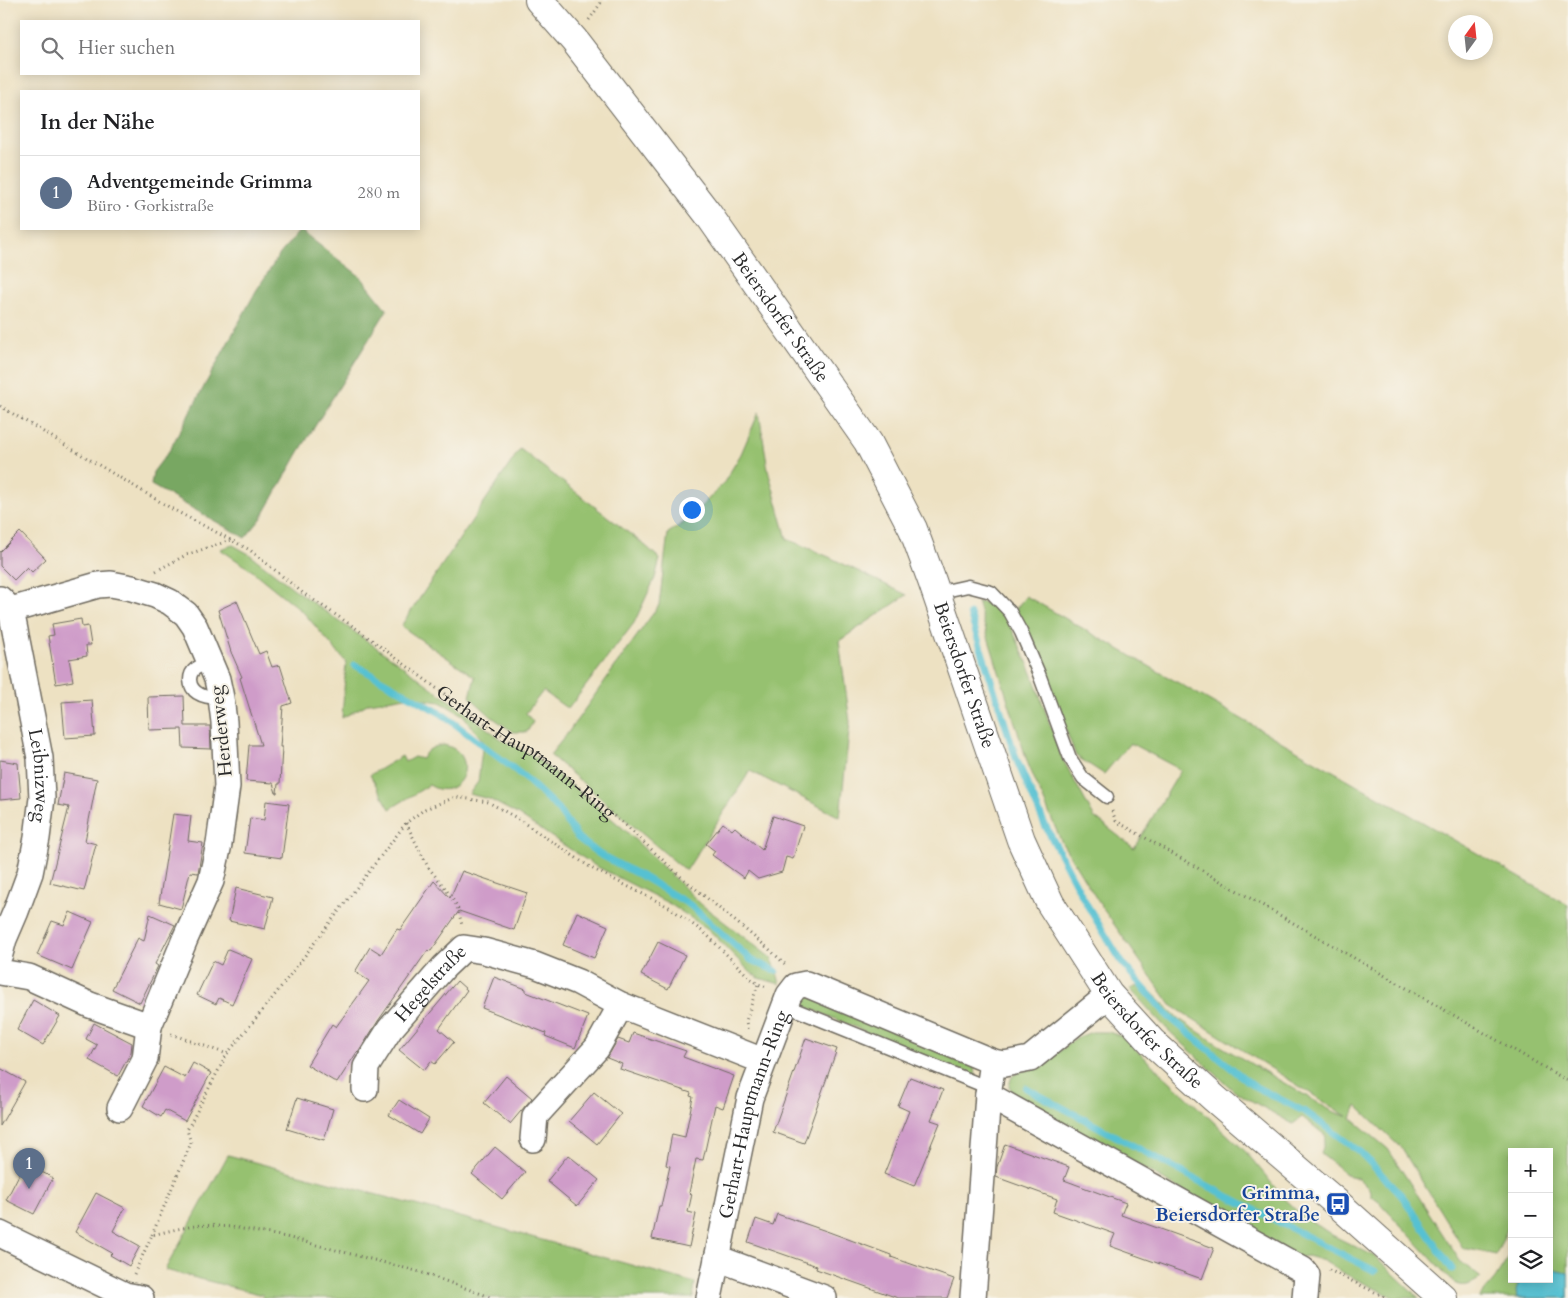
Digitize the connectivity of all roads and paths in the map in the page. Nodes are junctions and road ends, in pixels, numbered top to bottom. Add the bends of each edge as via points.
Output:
1 (539, 0) edge
2 (0, 406) edge
3 (231, 540) junction
4 (132, 588) junction
5 (936, 593) junction
6 (6, 604) edge
7 (1107, 797) joint
8 (406, 823) dead end
9 (464, 948) junction
10 (0, 954) edge
11 (0, 972) edge
12 (758, 984) dead end
13 (806, 984) junction
14 (1109, 994) junction
15 (621, 1005) junction
16 (784, 1005) junction
17 (149, 1026) junction
18 (227, 1054) dead end
19 (755, 1058) junction
20 (993, 1062) junction
21 (1568, 1081) edge
22 (365, 1089) dead end
23 (988, 1091) junction
24 (120, 1108) dead end
25 (533, 1140) dead end
26 (0, 1234) edge
27 (717, 1258) junction
28 (1302, 1270) junction
29 (133, 1296) edge
30 (493, 1298) edge
31 (709, 1298) edge
32 (824, 1298) edge
33 (974, 1298) edge
34 (1304, 1298) edge
35 (1387, 1298) edge
36 (1443, 1298) edge

1 - 5 street, Beiersdorfer Straße via 574,40 708,214 868,442 913,529
2 - 3 path, Gerhart-Hauptmann-Ring via 174,510
3 - 4 path via 186,555 140,578
3 - 13 path, Gerhart-Hauptmann-Ring via 250,550 303,593 504,737 535,752 769,949
4 - 6 street, Herderweg via 98,585
4 - 17 street, Herderweg via 170,602 186,614 195,627 217,679 221,698 227,786 212,881
5 - 7 lane via 968,586 991,592 1010,612 1039,674 1070,758 1083,778
5 - 14 street, Beiersdorfer Straße via 1024,848 1050,903
6 - 10 street, Leibnizweg via 40,758 42,798 30,873
7 - 21 path via 1116,821
8 - 9 path via 428,867 457,906
9 - 15 street, Hegelstraße via 535,965 578,982
9 - 22 street, Hegelstraße via 390,1030 366,1067
11 - 17 street via 29,977 90,1005
12 - 19 path via 746,1021
13 - 16 street, Gerhart-Hauptmann-Ring via 796,986
13 - 20 street
14 - 20 street via 1030,1059 1004,1064
14 - 36 street, Beiersdorfer Straße via 1152,1042
15 - 19 street, Hegelstraße
15 - 25 street via 597,1048 535,1116
16 - 19 street, Gerhart-Hauptmann-Ring
16 - 23 lane
17 - 18 path
17 - 24 street, Herderweg via 145,1059
19 - 27 street, Gerhart-Hauptmann-Ring via 750,1098
20 - 23 street
23 - 28 street
23 - 33 street
26 - 29 street
27 - 31 street, Gerhart-Hauptmann-Ring
27 - 32 street
28 - 34 street via 1307,1275
28 - 35 path via 1312,1265 1323,1267
29 - 30 path via 137,1265 152,1235 201,1225 232,1227 343,1251 420,1272

